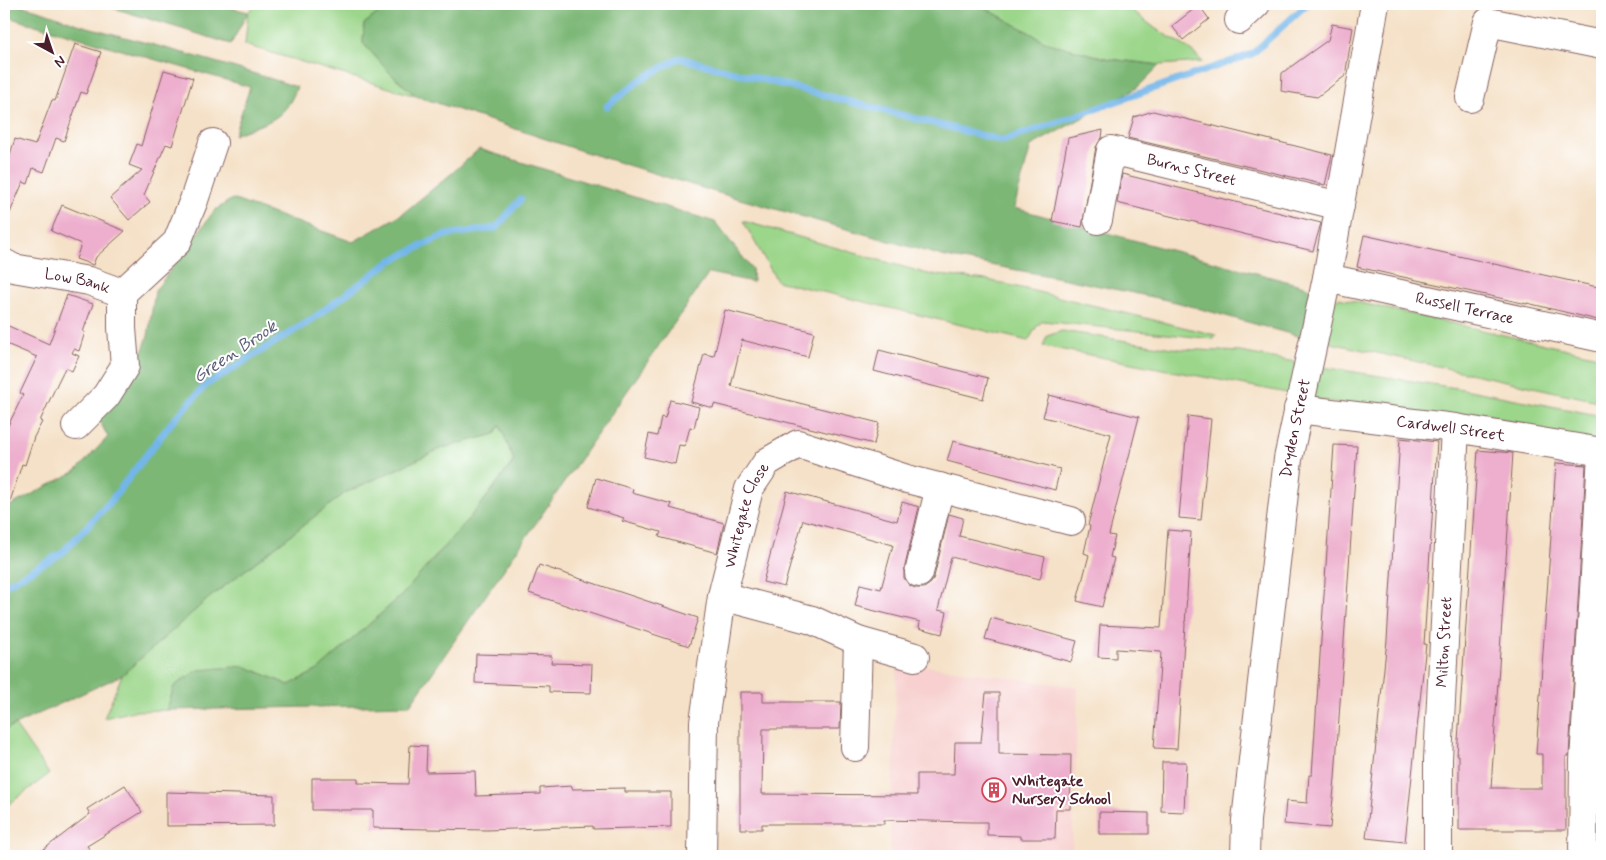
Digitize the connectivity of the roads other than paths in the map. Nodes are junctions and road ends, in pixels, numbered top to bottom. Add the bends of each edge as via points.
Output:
1 (1375, 4) edge
2 (1489, 13) edge
3 (1602, 44) edge
4 (1470, 98) dead end
5 (213, 143) dead end
6 (1340, 206) junction
7 (1098, 220) dead end
8 (4, 263) edge
9 (1327, 278) junction
10 (122, 293) junction
11 (1602, 338) edge
12 (1298, 409) junction
13 (76, 426) dead end
14 (1455, 428) junction
15 (1602, 453) edge
16 (940, 487) junction
17 (1071, 521) dead end
18 (919, 573) dead end
19 (722, 596) junction
20 (858, 641) junction
21 (915, 657) dead end
22 (855, 747) dead end
23 (702, 856) edge
24 (1245, 856) edge
25 (1438, 856) edge
26 (1583, 856) edge

1 - 6 street, Dryden Street
2 - 3 street
2 - 4 street
5 - 10 street via 176,242
6 - 7 street, Burns Street via 1111,150
6 - 9 street, Dryden Street
8 - 10 street, Low Bank via 13,268 89,281
9 - 11 street, Russell Terrace
9 - 12 street, Dryden Street
10 - 13 street, Low Bank via 125,366 106,396
12 - 14 street, Cardwell Street
12 - 24 street, Dryden Street via 1288,459 1246,820
14 - 15 street, Cardwell Street
14 - 25 street, Milton Street via 1438,759
15 - 26 street via 1584,761
16 - 17 street, Whitegate Close
16 - 18 street
16 - 19 street, Whitegate Close via 798,444 767,462 749,489
19 - 20 street via 812,620
19 - 23 street, Whitegate Close via 704,722
20 - 21 street
20 - 22 street

